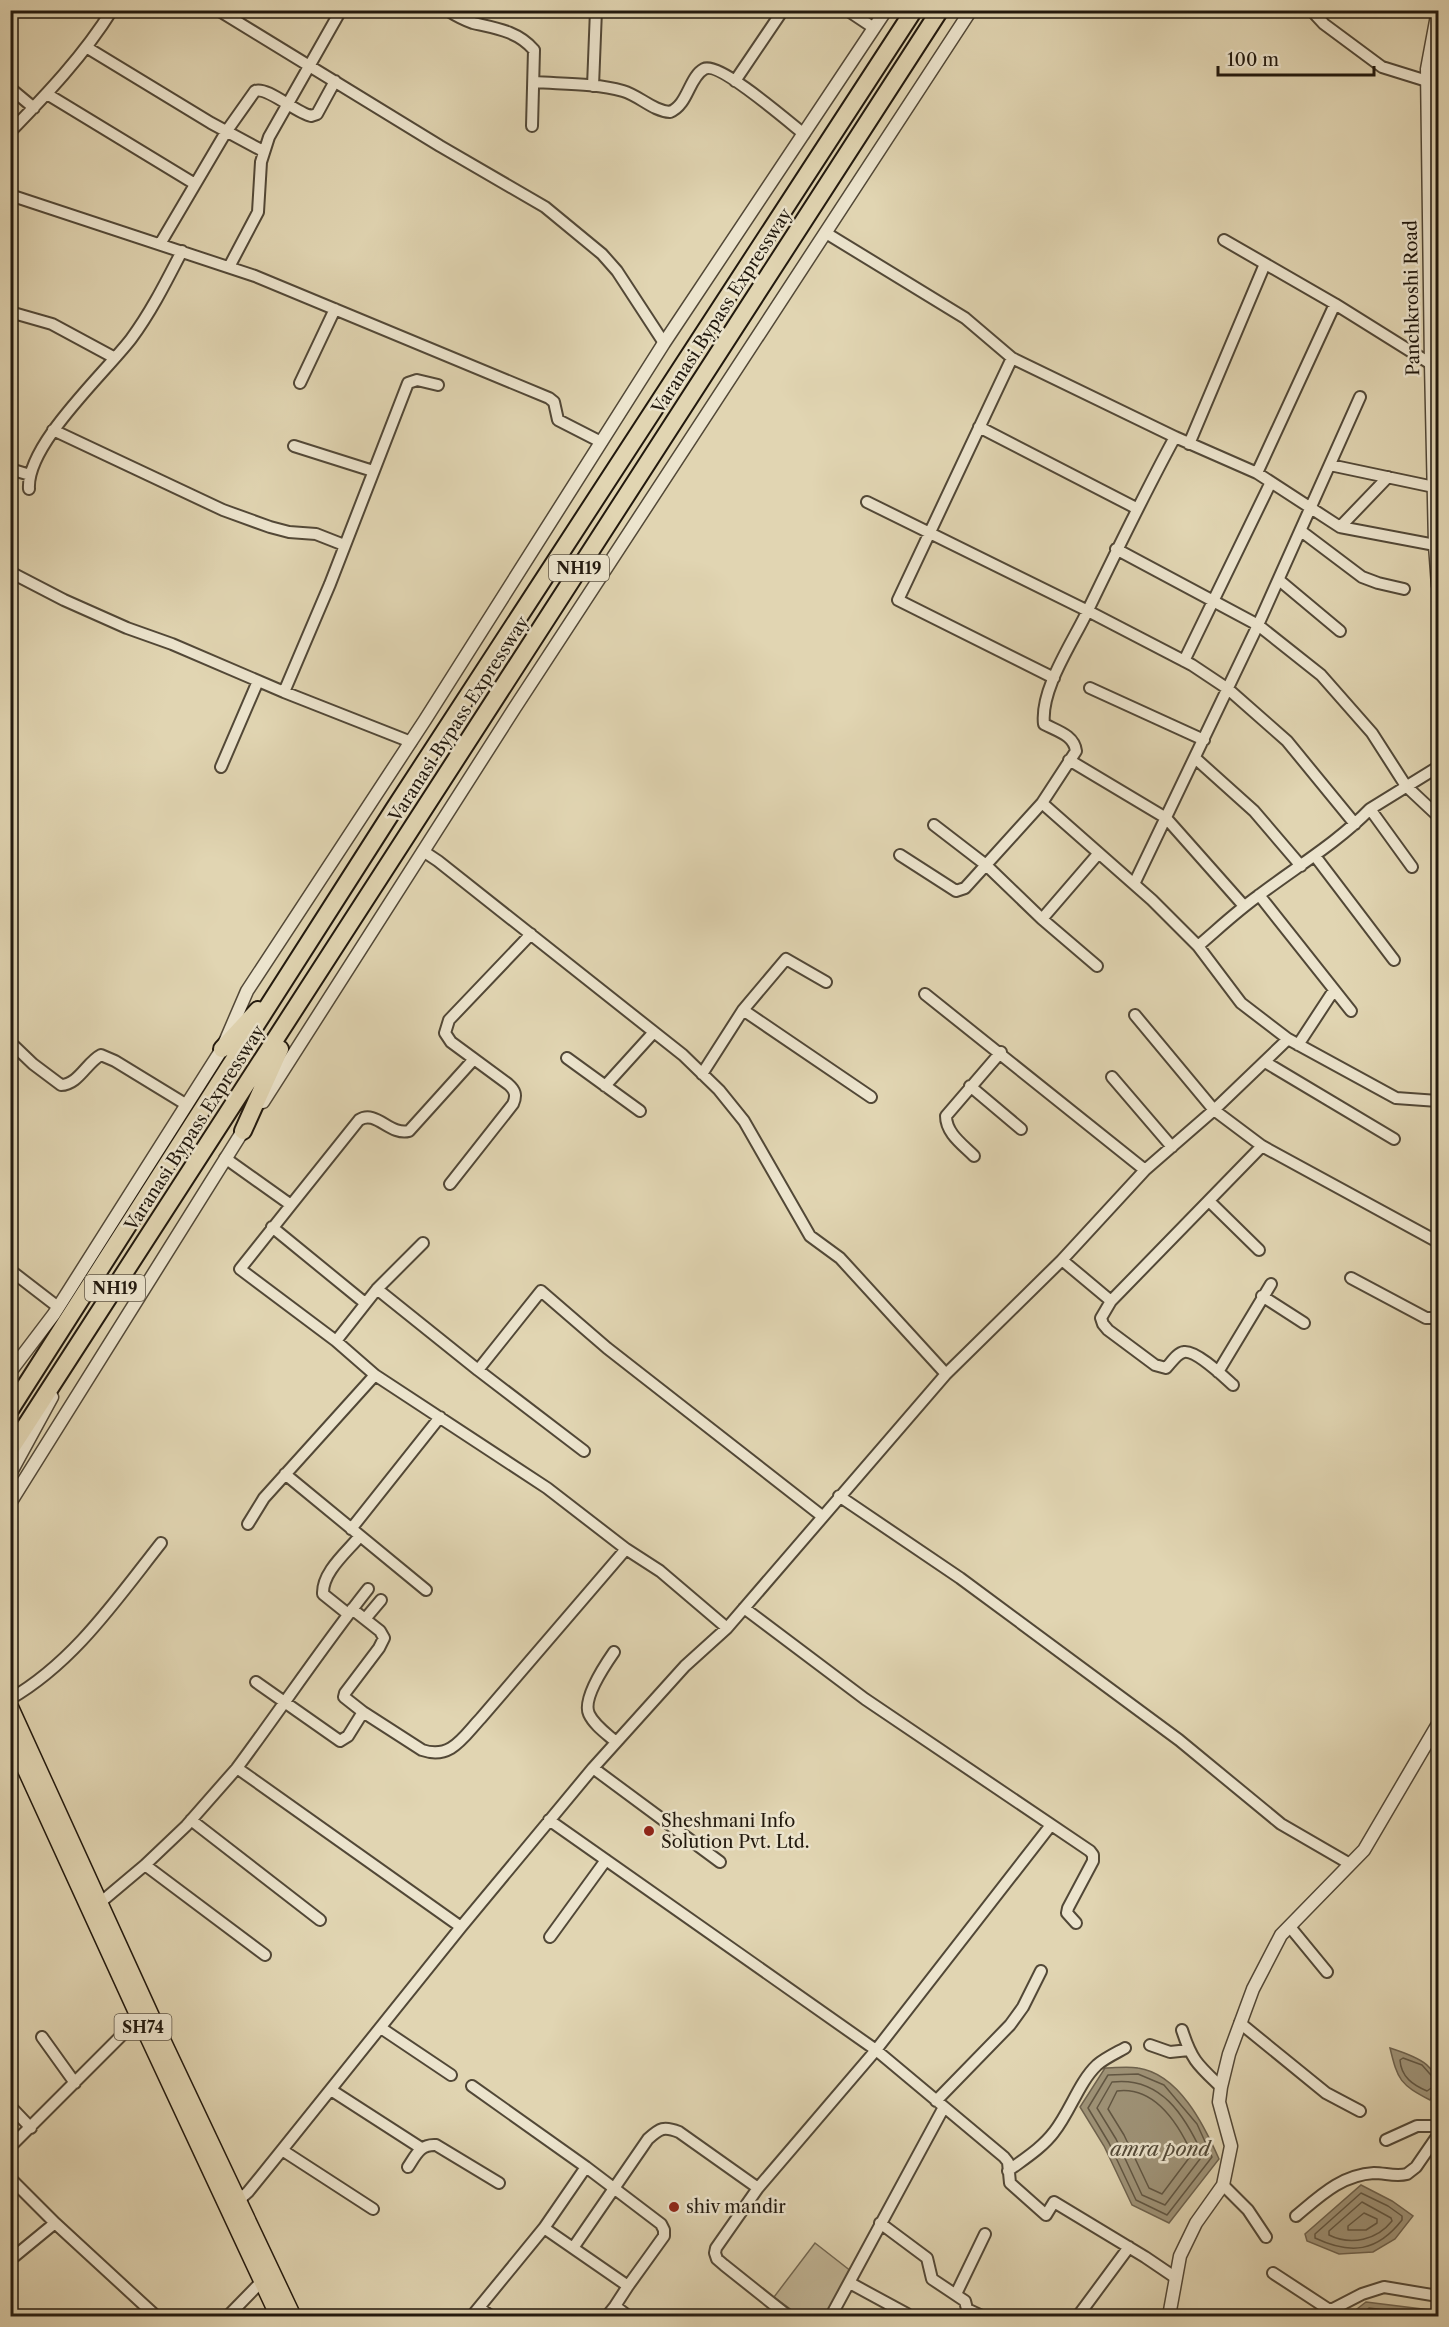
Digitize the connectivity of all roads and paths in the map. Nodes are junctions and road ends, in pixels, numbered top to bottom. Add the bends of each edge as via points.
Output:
1 (111, 10) edge
2 (218, 10) edge
3 (341, 10) edge
4 (447, 10) edge
5 (596, 10) edge
6 (783, 10) edge
7 (847, 10) edge
8 (886, 10) edge
9 (914, 10) edge
10 (940, 10) edge
11 (971, 10) edge
12 (1311, 10) edge
13 (1438, 10) edge
14 (874, 28) junction
15 (86, 47) junction
16 (309, 66) junction
17 (335, 81) junction
18 (735, 81) junction
19 (1427, 81) junction
20 (534, 82) junction
21 (601, 87) junction
22 (10, 88) edge
23 (47, 94) junction
24 (287, 105) junction
25 (34, 108) junction
26 (532, 126) dead end
27 (10, 132) edge
28 (226, 132) junction
29 (804, 134) junction
30 (263, 152) junction
31 (1433, 169) edge
32 (195, 184) junction
33 (10, 195) edge
34 (826, 233) junction
35 (1224, 240) dead end
36 (160, 244) junction
37 (182, 251) junction
38 (1265, 264) junction
39 (229, 267) junction
40 (1335, 304) junction
41 (335, 309) junction
42 (10, 312) edge
43 (664, 343) junction
44 (115, 358) junction
45 (1012, 358) junction
46 (1431, 364) junction
47 (300, 383) dead end
48 (438, 385) dead end
49 (1360, 397) dead end
50 (979, 427) junction
51 (53, 430) junction
52 (1175, 437) junction
53 (601, 442) junction
54 (1189, 444) junction
55 (294, 446) dead end
56 (1330, 465) junction
57 (1436, 466) edge
58 (10, 469) edge
59 (373, 471) junction
60 (1257, 473) junction
61 (30, 475) junction
62 (1388, 477) junction
63 (1271, 482) junction
64 (1434, 487) junction
65 (29, 489) dead end
66 (867, 502) dead end
67 (1136, 508) junction
68 (1311, 508) junction
69 (1340, 527) junction
70 (1301, 531) junction
71 (930, 534) junction
72 (344, 544) junction
73 (1435, 545) junction
74 (1116, 549) junction
75 (10, 572) edge
76 (1279, 580) junction
77 (1438, 586) edge
78 (1404, 589) dead end
79 (1214, 601) junction
80 (1088, 611) junction
81 (1258, 625) junction
82 (1340, 631) dead end
83 (1184, 661) junction
84 (1054, 678) junction
85 (258, 681) junction
86 (1090, 688) dead end
87 (1228, 689) junction
88 (284, 692) junction
89 (1204, 740) junction
90 (411, 742) junction
91 (1195, 758) junction
92 (1069, 760) junction
93 (221, 767) dead end
94 (1438, 767) edge
95 (1406, 786) junction
96 (1042, 803) junction
97 (1370, 809) junction
98 (1438, 816) edge
99 (1166, 818) junction
100 (1355, 824) junction
101 (934, 825) dead end
102 (423, 851) junction
103 (1098, 854) junction
104 (900, 855) dead end
105 (1315, 856) junction
106 (986, 865) junction
107 (1301, 866) junction
108 (1412, 867) dead end
109 (1134, 884) junction
110 (1258, 895) junction
111 (1244, 906) junction
112 (1042, 919) junction
113 (531, 934) junction
114 (1198, 946) junction
115 (1394, 960) dead end
116 (1097, 966) dead end
117 (288, 976) junction
118 (315, 979) junction
119 (826, 982) dead end
120 (1334, 990) junction
121 (925, 994) dead end
122 (743, 1010) junction
123 (1351, 1011) dead end
124 (1135, 1015) dead end
125 (654, 1032) junction
126 (10, 1042) edge
127 (1293, 1042) junction
128 (222, 1049) junction
129 (1001, 1052) junction
130 (567, 1058) dead end
131 (474, 1059) junction
132 (1265, 1062) junction
133 (702, 1074) junction
134 (1112, 1077) dead end
135 (605, 1086) junction
136 (970, 1086) junction
137 (872, 1097) dead end
138 (1438, 1101) edge
139 (194, 1109) junction
140 (1214, 1110) junction
141 (640, 1111) dead end
142 (1021, 1129) dead end
143 (243, 1131) junction
144 (1394, 1139) dead end
145 (1262, 1146) junction
146 (1172, 1147) junction
147 (974, 1156) dead end
148 (225, 1158) junction
149 (1145, 1170) junction
150 (450, 1184) dead end
151 (1209, 1201) junction
152 (291, 1205) junction
153 (273, 1227) junction
154 (1438, 1242) edge
155 (423, 1243) dead end
156 (1258, 1251) dead end
157 (1062, 1260) junction
158 (10, 1270) edge
159 (1351, 1278) dead end
160 (1270, 1284) dead end
161 (377, 1289) junction
162 (1262, 1296) junction
163 (1111, 1301) junction
164 (365, 1303) junction
165 (58, 1307) junction
166 (1438, 1318) edge
167 (1304, 1323) dead end
168 (82, 1340) junction
169 (336, 1341) junction
170 (478, 1370) junction
171 (10, 1372) edge
172 (1218, 1372) junction
173 (946, 1374) junction
174 (375, 1375) junction
175 (1233, 1385) dead end
176 (10, 1410) edge
177 (440, 1417) junction
178 (10, 1450) edge
179 (584, 1451) dead end
180 (10, 1474) edge
181 (285, 1474) junction
182 (839, 1496) junction
183 (10, 1503) edge
184 (822, 1516) junction
185 (248, 1524) dead end
186 (356, 1532) junction
187 (161, 1543) dead end
188 (626, 1549) junction
189 (368, 1589) dead end
190 (426, 1590) dead end
191 (381, 1600) dead end
192 (744, 1608) junction
193 (350, 1612) junction
194 (365, 1619) junction
195 (727, 1628) junction
196 (614, 1652) dead end
197 (256, 1682) dead end
198 (10, 1699) edge
199 (286, 1703) junction
200 (10, 1706) edge
201 (363, 1712) junction
202 (1438, 1724) edge
203 (10, 1736) edge
204 (616, 1742) junction
205 (237, 1768) junction
206 (593, 1768) junction
207 (191, 1820) junction
208 (549, 1820) junction
209 (1051, 1825) junction
210 (606, 1860) junction
211 (720, 1862) dead end
212 (1350, 1864) junction
213 (145, 1865) junction
214 (101, 1902) junction
215 (320, 1920) dead end
216 (1076, 1923) dead end
217 (461, 1927) junction
218 (1290, 1927) junction
219 (550, 1937) dead end
220 (265, 1954) dead end
221 (1041, 1971) dead end
222 (1327, 1972) dead end
223 (139, 2018) junction
224 (1240, 2022) junction
225 (381, 2028) junction
226 (1182, 2030) dead end
227 (42, 2037) dead end
228 (1150, 2045) dead end
229 (1125, 2048) dead end
230 (876, 2050) junction
231 (1189, 2050) junction
232 (451, 2075) dead end
233 (75, 2083) junction
234 (472, 2086) dead end
235 (1221, 2087) junction
236 (331, 2090) junction
237 (940, 2104) junction
238 (10, 2106) edge
239 (1360, 2110) dead end
240 (1438, 2126) edge
241 (31, 2128) junction
242 (1438, 2135) edge
243 (1386, 2140) dead end
244 (10, 2147) edge
245 (422, 2148) junction
246 (282, 2150) junction
247 (586, 2167) junction
248 (408, 2168) dead end
249 (1008, 2171) junction
250 (10, 2178) edge
251 (499, 2182) dead end
252 (1223, 2186) junction
253 (758, 2188) junction
254 (614, 2190) junction
255 (238, 2200) junction
256 (373, 2209) dead end
257 (1296, 2216) dead end
258 (55, 2223) junction
259 (880, 2223) junction
260 (544, 2228) junction
261 (985, 2234) dead end
262 (1266, 2237) dead end
263 (1129, 2247) junction
264 (573, 2248) junction
265 (10, 2260) edge
266 (1273, 2273) dead end
267 (267, 2276) junction
268 (1176, 2278) junction
269 (850, 2283) junction
270 (628, 2286) junction
271 (957, 2294) junction
272 (1438, 2296) edge
273 (615, 2306) junction
274 (475, 2312) edge
275 (966, 2313) edge
276 (1328, 2313) edge
277 (907, 2314) dead end
278 (156, 2316) edge
279 (228, 2316) edge
280 (278, 2316) edge
281 (292, 2316) edge
282 (491, 2316) edge
283 (607, 2316) edge
284 (628, 2316) edge
285 (788, 2316) edge
286 (831, 2316) edge
287 (982, 2316) edge
288 (1078, 2316) edge
289 (1169, 2316) edge

1 - 15 street
2 - 16 street
3 - 16 street
4 - 20 street via 471,22 506,30 529,45 534,50
5 - 21 street
6 - 18 street
7 - 14 street
8 - 14 street
9 - 117 highway, Varanasi Bypass Expressway / NH19
10 - 118 highway, Varanasi Bypass Expressway / NH19
11 - 34 street
12 - 19 street via 1382,67
13 - 19 street, Panchkroshi Road
14 - 29 street
15 - 23 street
15 - 28 street
16 - 17 street
16 - 24 street
17 - 24 street via 315,116
17 - 43 street via 554,214 617,271
18 - 21 street via 713,69 703,69 678,108 670,112 626,92
18 - 29 street
19 - 31 street, Panchkroshi Road
20 - 21 street
20 - 26 street
22 - 25 street
23 - 25 street
23 - 32 street
24 - 28 street via 257,89
24 - 30 street
25 - 27 street
28 - 30 street
28 - 32 street
29 - 43 street
30 - 39 street via 258,212
31 - 46 street, Panchkroshi Road
32 - 36 street
33 - 36 street
34 - 45 street via 965,318
34 - 102 street
35 - 38 street
36 - 37 street
37 - 39 street
37 - 44 street via 146,317
38 - 40 street
38 - 54 street
39 - 41 street
40 - 46 street
40 - 60 street
41 - 47 street
41 - 53 street via 549,398 554,402 558,420
42 - 44 street via 52,324
43 - 53 street
44 - 51 street
45 - 50 street
45 - 52 street
46 - 57 street, Panchkroshi Road
48 - 59 street via 417,380 408,383
49 - 56 street
50 - 67 street
50 - 71 street
51 - 61 street
51 - 72 street via 224,510 270,527 316,534
52 - 54 street
52 - 67 street
53 - 90 street
54 - 60 street
55 - 59 street
56 - 62 street
56 - 68 street
57 - 64 street, Panchkroshi Road
58 - 61 street
59 - 72 street
60 - 63 street
61 - 65 street
62 - 64 street
62 - 69 street
63 - 68 street
63 - 79 street
64 - 73 street, Panchkroshi Road
66 - 71 street
67 - 74 street
68 - 69 street
68 - 70 street
69 - 73 street
70 - 76 street
70 - 78 street via 1362,577
71 - 80 street
71 - 84 street via 898,600
72 - 88 street
73 - 77 street, Panchkroshi Road
74 - 79 street
74 - 80 street
75 - 85 street via 95,614
76 - 81 street
76 - 82 street
79 - 81 street
79 - 83 street
80 - 83 street
80 - 84 street
81 - 87 street
81 - 95 street via 1321,675 1372,733
83 - 87 street
84 - 92 street via 1043,713 1044,724 1075,743 1076,751
85 - 88 street
85 - 93 street
86 - 89 street
87 - 89 street
87 - 100 street via 1287,741
88 - 90 street
89 - 91 street
90 - 128 street via 246,991
91 - 99 street
91 - 107 street via 1254,811
92 - 96 street
92 - 99 street
94 - 95 street
95 - 97 street
95 - 98 street
96 - 103 street
96 - 106 street
97 - 100 street
97 - 108 street
99 - 109 street
99 - 111 street
100 - 105 street
101 - 106 street
102 - 113 street
102 - 143 street
103 - 109 street
103 - 112 street
104 - 106 street via 956,891 965,888
105 - 107 street
105 - 115 street
106 - 112 street
107 - 110 street
109 - 114 street
110 - 111 street
110 - 120 street
111 - 114 street
112 - 116 street
113 - 125 street
113 - 131 street via 446,1027 451,1042
114 - 127 street via 1240,1003
117 - 128 highway
117 - 139 highway, Varanasi Bypass Expressway / NH19
118 - 143 highway
118 - 168 highway, Varanasi Bypass Expressway / NH19
119 - 122 street via 786,959
120 - 123 street
120 - 127 street
121 - 129 street
122 - 133 street
122 - 137 street
124 - 140 street
125 - 133 street
125 - 135 street
126 - 139 street via 61,1085 73,1080 101,1055
127 - 132 street
127 - 138 street via 1396,1098
128 - 139 street
129 - 136 street
129 - 149 street
130 - 135 street
131 - 150 street via 508,1083 516,1096
131 - 152 street via 409,1131 397,1132 371,1117 359,1120
132 - 140 street
132 - 144 street
133 - 173 street via 744,1121 810,1236 840,1258
134 - 146 street
135 - 141 street
136 - 142 street
136 - 147 street via 950,1109 946,1124
139 - 165 street
139 - 176 highway, Varanasi Bypass Expressway / NH19
140 - 145 street
140 - 146 street
143 - 148 street
145 - 151 street
145 - 154 street
146 - 149 street
148 - 152 street
148 - 183 street
149 - 157 street
151 - 156 street
151 - 163 street
152 - 153 street
153 - 164 street
153 - 169 street via 240,1269
155 - 161 street
157 - 163 street
157 - 173 street
158 - 165 street
159 - 166 street via 1426,1318
160 - 162 street
161 - 164 street
161 - 170 street
162 - 167 street
162 - 172 street
163 - 172 street via 1102,1313 1103,1324 1155,1365 1166,1368 1185,1351
164 - 169 street
165 - 171 street
168 - 178 highway, Varanasi Bypass Expressway / NH19
168 - 180 street
169 - 174 street
170 - 179 street
170 - 184 street via 541,1291 607,1348
172 - 175 street
173 - 182 street
174 - 177 street
174 - 181 street
177 - 186 street
177 - 188 street via 547,1488
181 - 185 street
181 - 186 street
182 - 184 street
182 - 212 street via 960,1578 1179,1740 1281,1824
184 - 192 street
186 - 190 street
186 - 193 street via 323,1585 323,1594
187 - 198 street via 90,1634 36,1684
188 - 195 street via 660,1571
188 - 201 street via 481,1718 442,1754 422,1750
189 - 193 street
191 - 194 street
192 - 195 street
192 - 209 street via 865,1700
193 - 194 street
193 - 199 street
194 - 201 street via 384,1638 345,1693 347,1702
195 - 204 street via 685,1666
196 - 204 street via 587,1705 594,1721
197 - 199 street
199 - 201 street via 340,1741 348,1736
199 - 205 street
200 - 214 main road, SH74
202 - 212 street via 1364,1850
203 - 223 main road, SH74
204 - 206 street
205 - 207 street
205 - 217 street
206 - 208 street
206 - 211 street
207 - 213 street
207 - 215 street
208 - 210 street
208 - 217 street
209 - 216 street via 1093,1854 1068,1908
209 - 230 street
210 - 219 street
210 - 230 street
212 - 218 street
213 - 214 street
213 - 220 street
214 - 255 main road, SH74
217 - 225 street
218 - 222 street
218 - 224 street via 1281,1935
221 - 237 street via 1010,2025
223 - 233 street
223 - 267 main road, SH74
224 - 235 street
224 - 239 street via 1326,2093
225 - 232 street
225 - 236 street
226 - 231 street
227 - 233 street
228 - 231 street via 1170,2052
229 - 249 street via 1098,2065 1053,2134
230 - 237 street
230 - 253 street
231 - 235 street via 1196,2063
233 - 241 street
234 - 247 street
235 - 252 street via 1219,2102 1231,2146
236 - 245 street
236 - 246 street
237 - 249 street via 1004,2157
237 - 259 street
238 - 241 street
240 - 243 street via 1417,2126
241 - 244 street
242 - 257 street via 1407,2174 1356,2176 1332,2186
245 - 248 street
245 - 251 street via 436,2145
246 - 255 street
246 - 256 street
247 - 254 street
247 - 260 street
249 - 263 street via 1010,2183 1046,2215 1054,2202
250 - 258 street
252 - 262 street via 1248,2210
252 - 268 street via 1180,2256
253 - 254 street via 679,2132 665,2127 648,2139
253 - 285 street via 715,2253 717,2259
254 - 264 street
254 - 270 street via 664,2230
255 - 267 main road, SH74
258 - 265 street
258 - 278 street
259 - 269 street
259 - 271 street via 921,2252 927,2258 932,2279
260 - 264 street
260 - 274 street
261 - 271 street
263 - 268 street
263 - 288 street
264 - 270 street
266 - 276 street
267 - 279 street
267 - 280 main road, SH74
267 - 281 main road, SH74
268 - 289 street
269 - 277 street
269 - 286 street
270 - 273 street
271 - 275 street via 965,2301
272 - 276 street via 1384,2287
273 - 283 street
273 - 284 street
274 - 282 street
275 - 287 street

